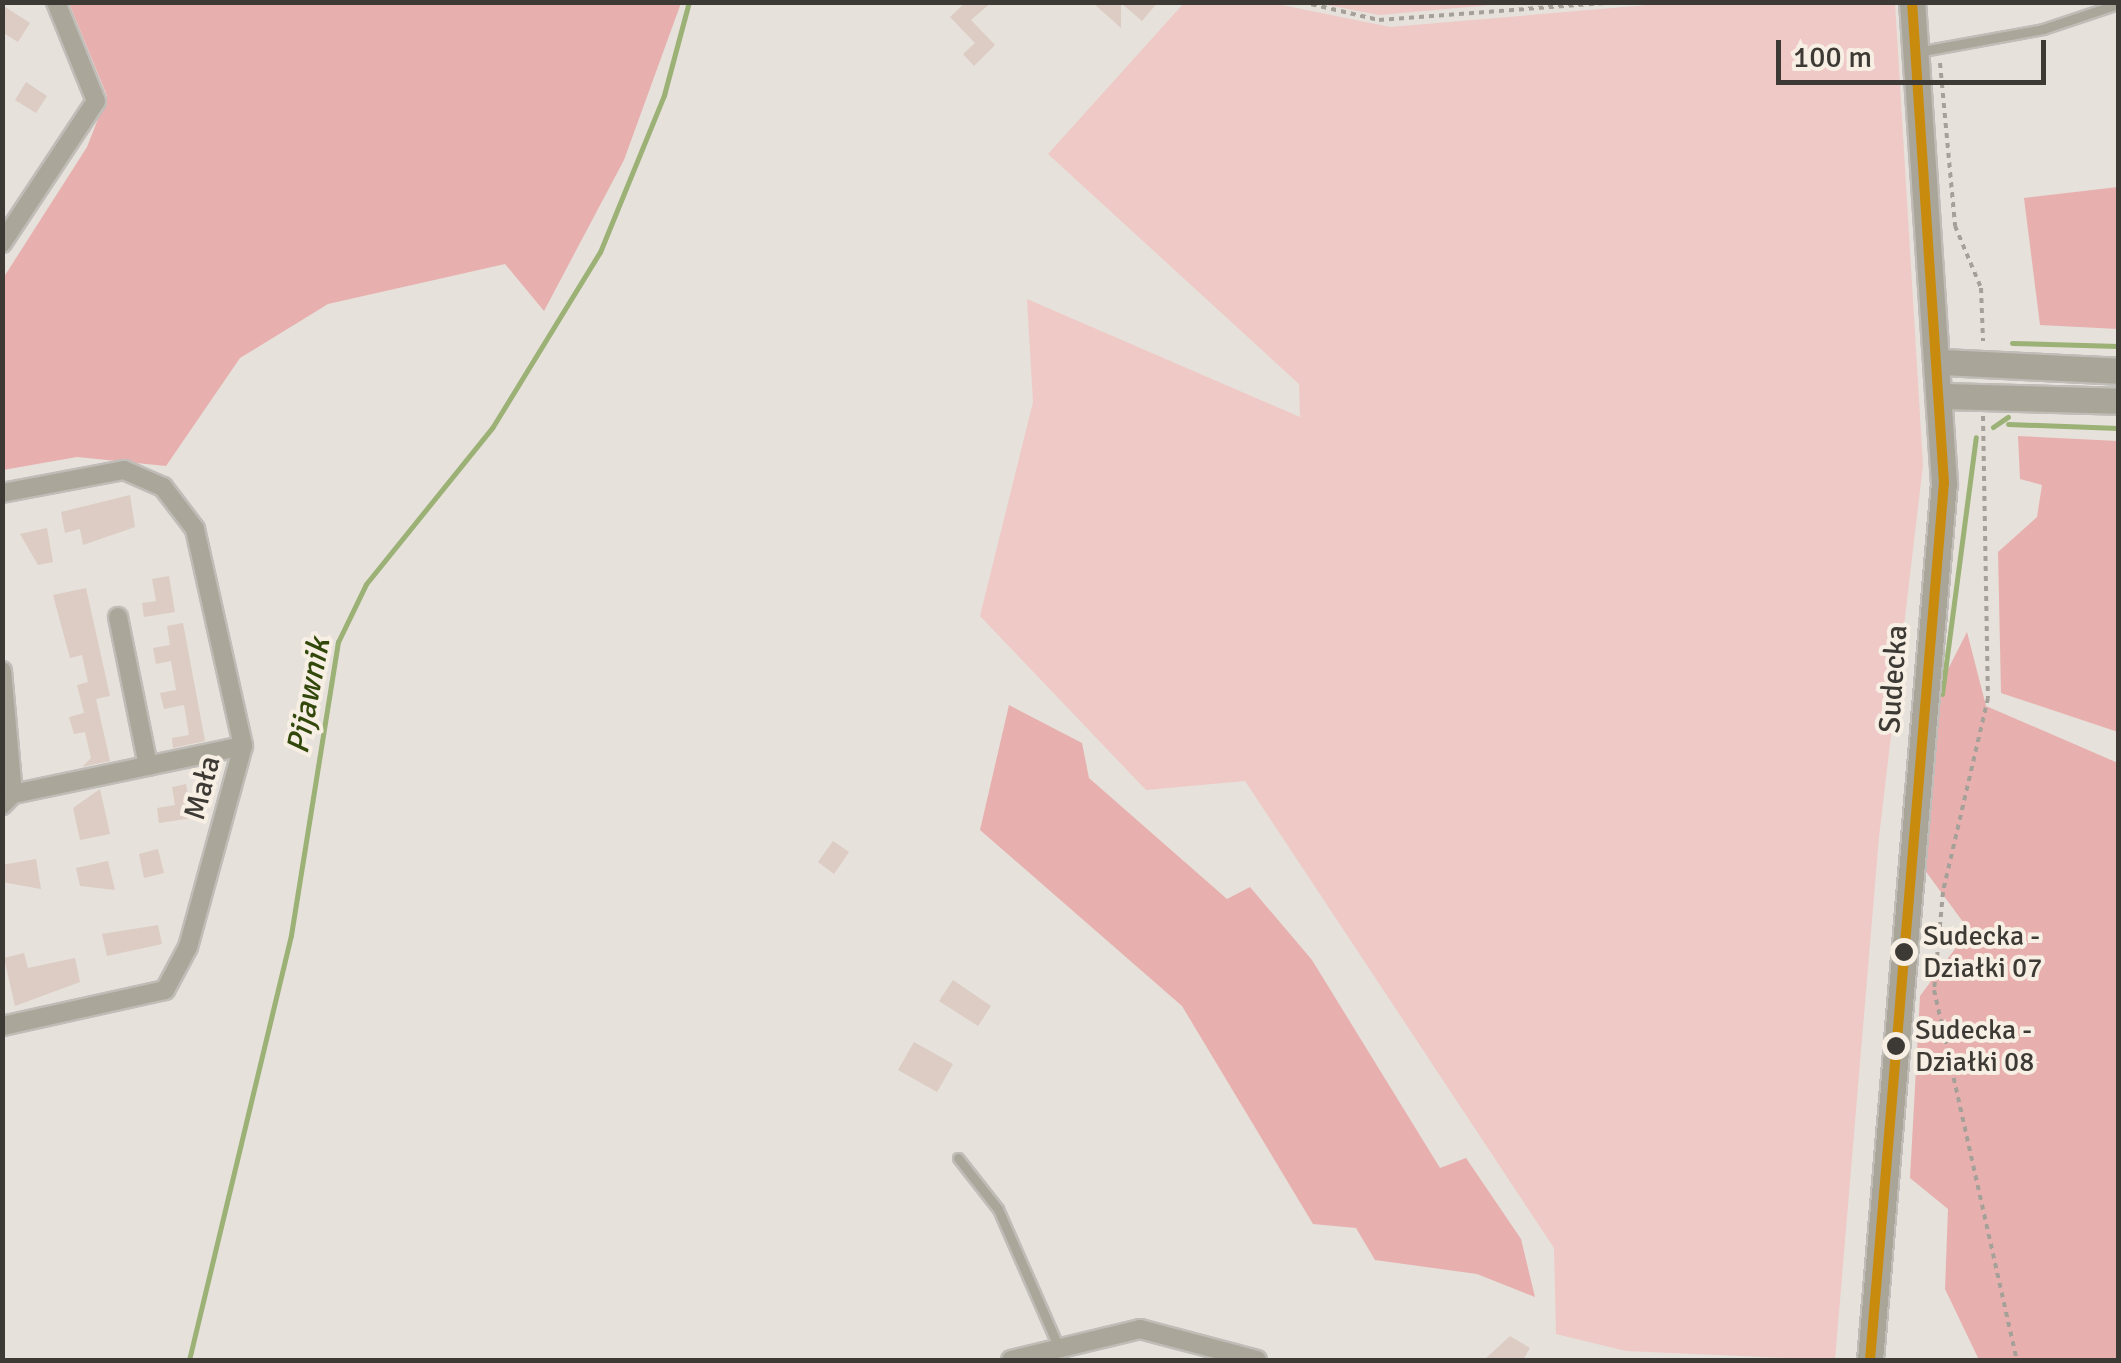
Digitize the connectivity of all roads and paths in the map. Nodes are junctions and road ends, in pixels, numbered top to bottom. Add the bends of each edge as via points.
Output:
1 (56, 2) edge
2 (1302, 2) edge
3 (1618, 2) edge
4 (1912, 2) edge
5 (2118, 4) edge
6 (1928, 56) junction
7 (2, 243) edge
8 (1983, 354) dead end
9 (1943, 362) junction
10 (2118, 371) edge
11 (1944, 396) junction
12 (2118, 400) edge
13 (1982, 410) dead end
14 (2, 493) edge
15 (118, 618) dead end
16 (2, 672) edge
17 (242, 746) junction
18 (148, 766) junction
19 (8, 800) edge
20 (2, 1026) edge
21 (958, 1158) dead end
22 (1058, 1346) junction
23 (1011, 1360) edge
24 (1257, 1360) edge
25 (1870, 1360) edge
26 (2017, 1360) edge

1 - 7 street via 96,101
2 - 3 path via 1379,20
4 - 6 main road, Sudecka
5 - 6 lane
6 - 8 path via 1955,226 1981,288
6 - 9 main road, Sudecka
9 - 10 main road
9 - 11 main road, Sudecka
11 - 12 main road
11 - 25 main road, Sudecka
13 - 26 path via 1988,698 1943,892 1934,990
14 - 17 street, Mała via 124,470 163,487 195,529
15 - 18 street
16 - 19 street
17 - 18 street
17 - 20 street, Mała via 188,947 165,990
18 - 19 street
21 - 22 lane via 998,1209
22 - 23 street
22 - 24 street via 1140,1328

